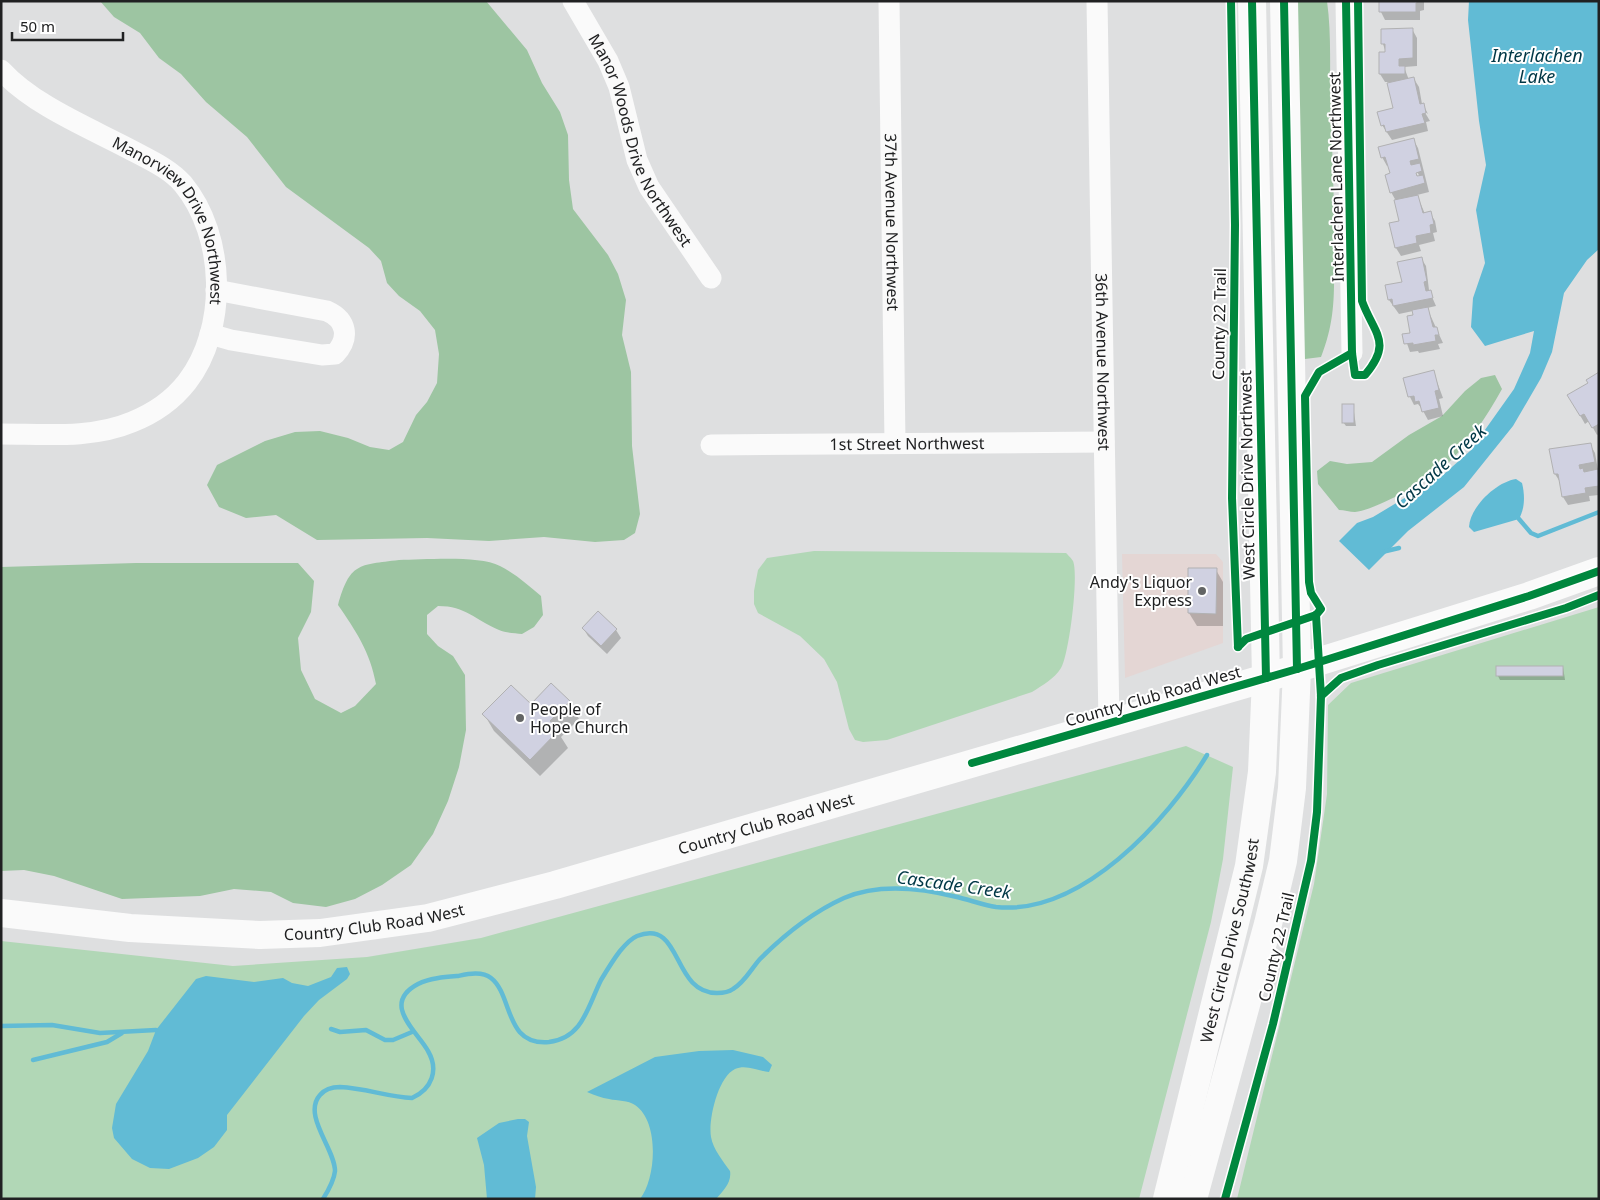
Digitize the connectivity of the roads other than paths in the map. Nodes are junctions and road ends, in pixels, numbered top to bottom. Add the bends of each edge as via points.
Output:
1 (573, 1) edge
2 (889, 1) edge
3 (1097, 1) edge
4 (1252, 1) edge
5 (1284, 1) edge
6 (1346, 1) edge
7 (1, 70) edge
8 (711, 278) dead end
9 (216, 290) junction
10 (210, 334) junction
11 (1352, 353) dead end
12 (1, 434) edge
13 (1104, 442) junction
14 (895, 444) junction
15 (711, 446) dead end
16 (1599, 571) edge
17 (1297, 669) junction
18 (1266, 678) junction
19 (1109, 724) junction
20 (1, 913) edge
21 (1167, 1199) edge
22 (1193, 1199) edge

1 - 8 street, Manor Woods Drive Northwest via 619,86 637,160 650,187
2 - 14 street, 37th Avenue Northwest
3 - 13 street, 36th Avenue Northwest
4 - 18 main road, West Circle Drive Northwest
5 - 17 main road
6 - 11 street, Interlachen Lane Northwest
7 - 9 street, Manorview Drive Northwest via 30,95 160,166 182,184 198,207 208,233 214,257
9 - 10 street, Manorview Drive Northwest
9 - 10 street via 338,315 344,337 335,354 322,355
10 - 12 street, Manorview Drive Northwest via 186,383 165,403 132,422 99,432
13 - 14 street, 1st Street Northwest
13 - 19 street, 36th Avenue Northwest
14 - 15 street, 1st Street Northwest
16 - 17 main road, Country Club Road West
17 - 18 main road, Country Club Road West
17 - 22 main road, West Circle Drive Southwest via 1292,788 1282,861 1266,933
18 - 19 main road, Country Club Road West
18 - 21 main road, West Circle Drive Southwest via 1262,772 1249,866
19 - 20 main road, Country Club Road West via 555,885 428,918 320,933 260,935 130,928

